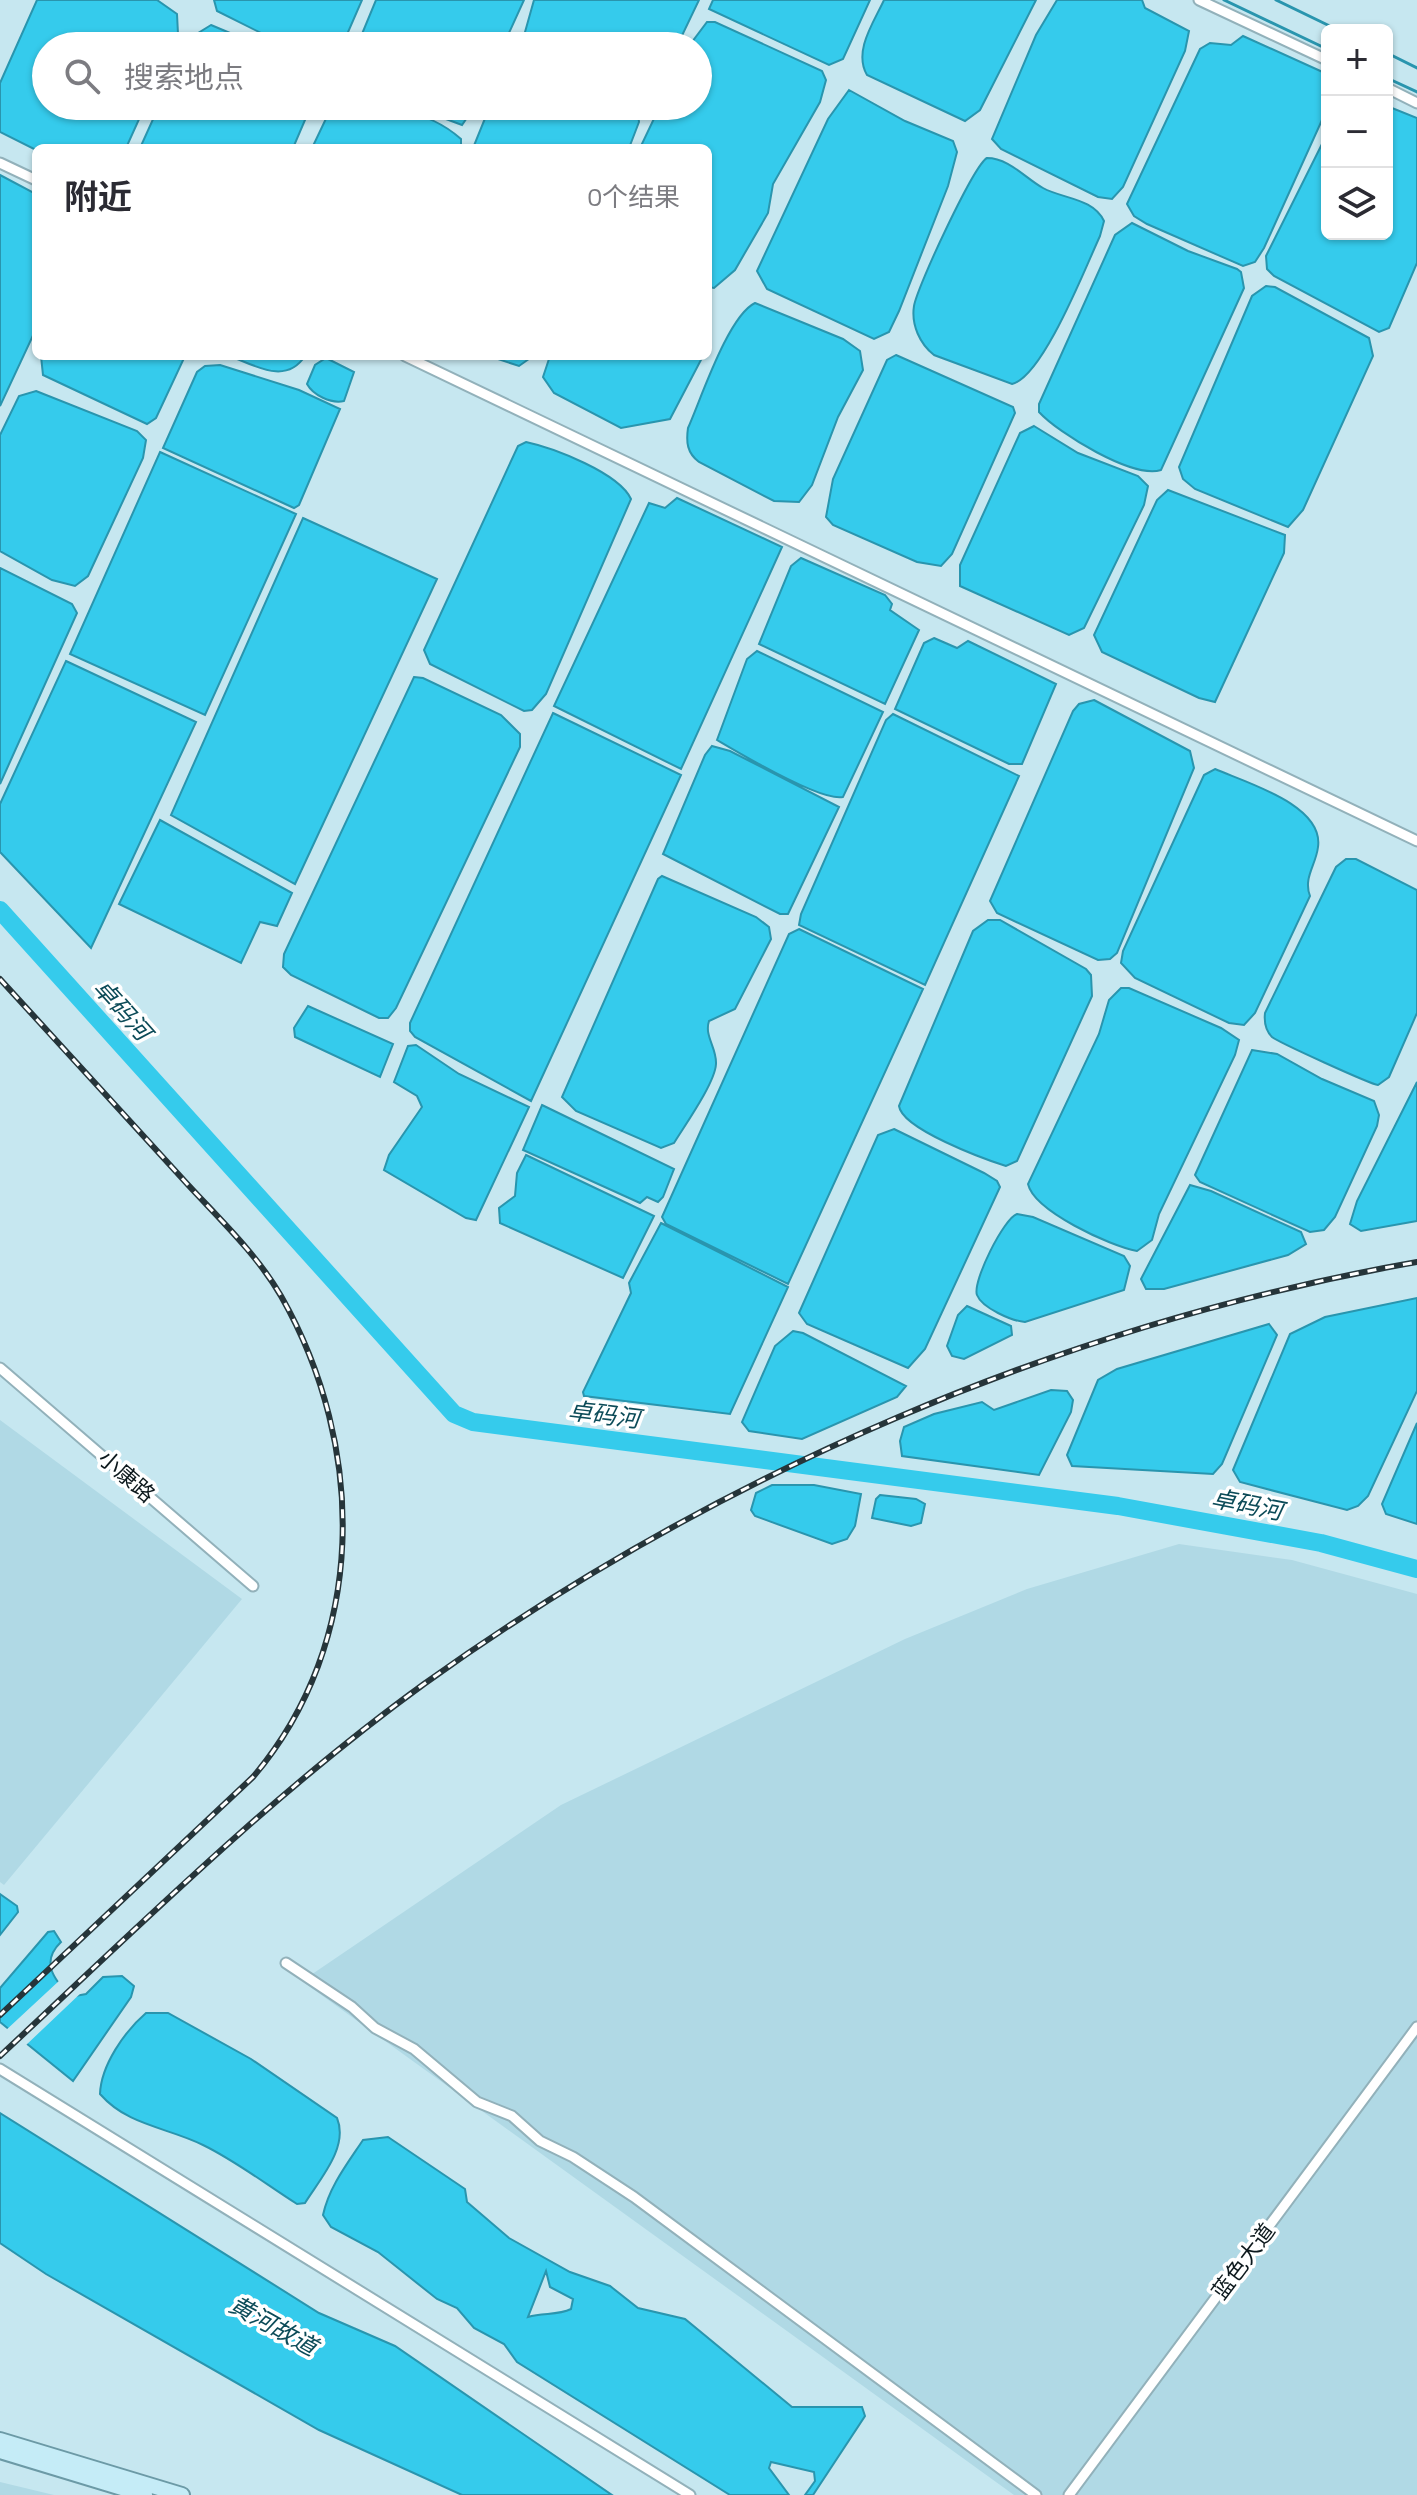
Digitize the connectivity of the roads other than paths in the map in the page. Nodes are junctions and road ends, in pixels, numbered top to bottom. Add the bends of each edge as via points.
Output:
1 (1199, 0) edge
2 (1321, 57) edge
3 (1393, 91) edge
4 (1417, 103) edge
5 (0, 163) edge
6 (32, 178) edge
7 (413, 360) edge
8 (1417, 841) edge
9 (0, 1368) edge
10 (253, 1586) dead end
11 (286, 1963) dead end
12 (1417, 2027) edge
13 (0, 2069) edge
14 (0, 2440) edge
15 (0, 2451) edge
16 (145, 2495) edge
17 (182, 2495) edge
18 (690, 2495) edge
19 (1036, 2495) edge
20 (1069, 2495) edge

1 - 2 street
3 - 4 street
5 - 6 street
7 - 8 street
9 - 10 street, 小康路
11 - 19 street via 375,2028 414,2049 477,2102 512,2116 540,2141 634,2197
12 - 20 street, 蓝色大道
13 - 18 street
14 - 17 main road
15 - 16 main road

